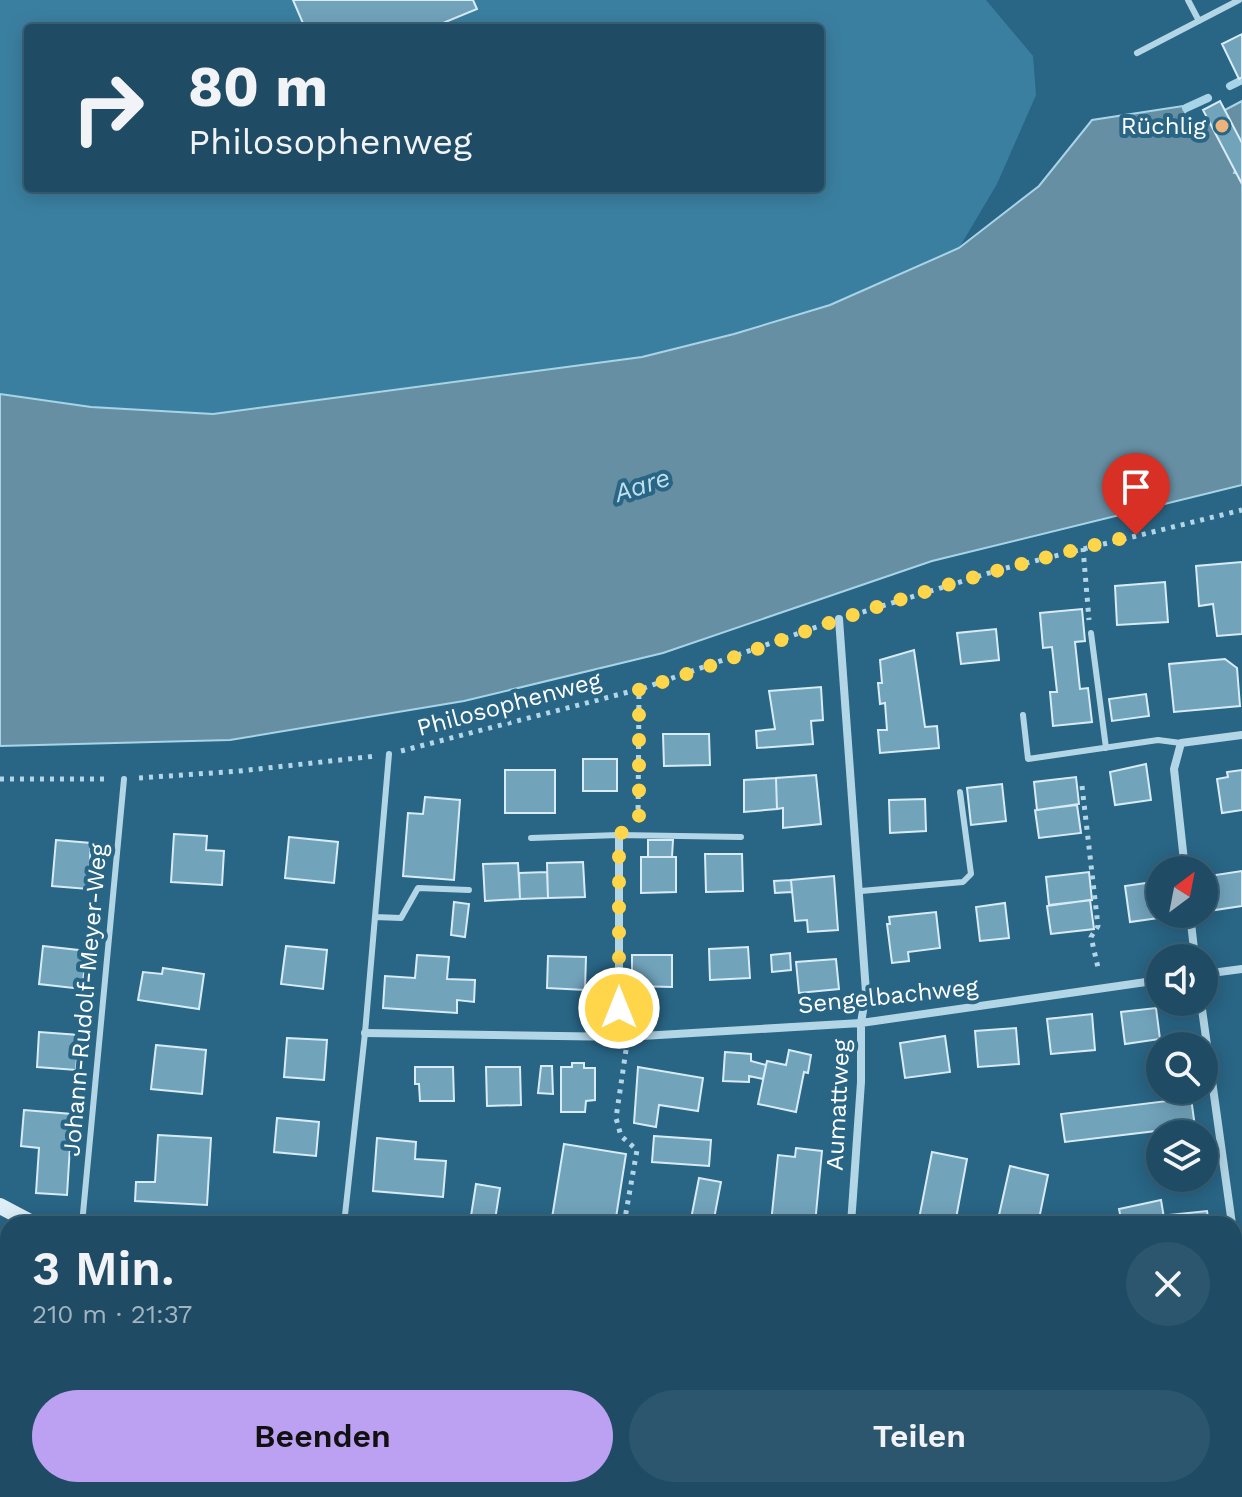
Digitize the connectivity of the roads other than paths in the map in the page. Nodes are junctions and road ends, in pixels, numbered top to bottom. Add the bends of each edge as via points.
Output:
1 (1188, 0) edge
2 (1239, 0) edge
3 (1199, 21) junction
4 (1137, 53) dead end
5 (839, 619) road end
6 (1091, 633) road end
7 (1023, 715) dead end
8 (1242, 735) edge
9 (1181, 743) junction
10 (1106, 748) junction
11 (389, 754) road end
12 (124, 779) road end
13 (960, 792) dead end
14 (619, 835) junction
15 (741, 837) dead end
16 (531, 838) dead end
17 (1183, 856) edge
18 (469, 890) dead end
19 (861, 891) junction
20 (375, 917) junction
21 (1242, 969) edge
22 (1218, 972) edge
23 (1146, 982) edge
24 (1203, 1016) edge
25 (861, 1023) junction
26 (365, 1033) junction
27 (622, 1037) junction
28 (0, 1206) edge
29 (19, 1216) edge
30 (83, 1216) edge
31 (345, 1216) edge
32 (852, 1216) edge
33 (1231, 1216) edge

1 - 3 lane
2 - 3 lane
3 - 4 lane
5 - 19 street, Aumattweg
6 - 10 lane
7 - 10 lane via 1028,759
8 - 9 street
9 - 10 lane via 1158,740
9 - 17 street via 1174,769
11 - 20 lane
12 - 30 lane, Johann-Rudolf-Meyer-Weg
13 - 19 lane via 971,874 963,882
14 - 15 lane
14 - 16 lane
14 - 27 street
18 - 20 lane via 418,888 401,918
19 - 25 street, Aumattweg via 866,992
20 - 26 lane
21 - 22 street
23 - 25 street, Sengelbachweg
24 - 33 street
25 - 27 street, Sengelbachweg
25 - 32 street, Aumattweg
26 - 27 street, Sengelbachweg
26 - 31 lane
28 - 29 main road

